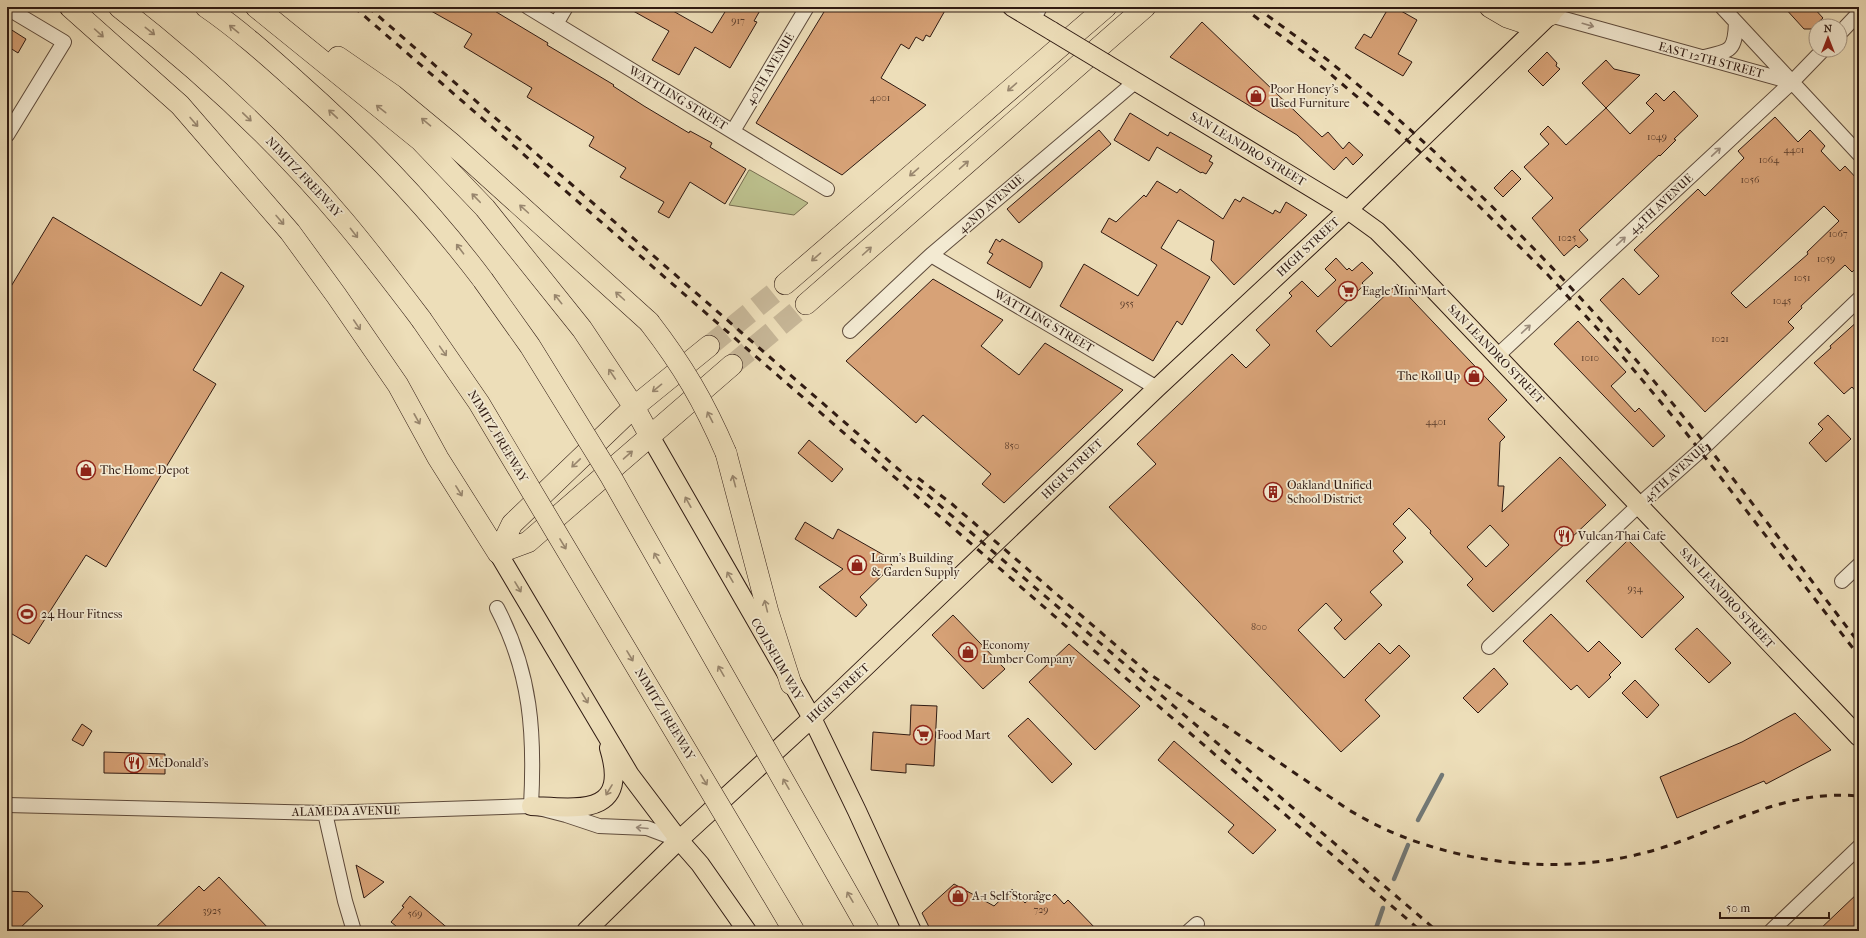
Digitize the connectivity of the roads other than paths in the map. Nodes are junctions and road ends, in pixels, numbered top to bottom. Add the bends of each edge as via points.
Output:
1 (70, 7) edge
2 (119, 7) edge
3 (206, 7) edge
4 (256, 7) edge
5 (264, 7) edge
6 (528, 7) edge
7 (566, 7) edge
8 (807, 7) edge
9 (1012, 7) edge
10 (1095, 7) edge
11 (1106, 7) edge
12 (1145, 7) edge
13 (1156, 7) edge
14 (1490, 7) edge
15 (1722, 7) edge
16 (7, 8) edge
17 (1548, 10) edge
18 (1037, 13) edge
19 (1859, 13) edge
20 (1736, 22) junction
21 (556, 24) junction
22 (1848, 25) edge
23 (1702, 58) junction
24 (1815, 58) edge
25 (1030, 71) junction
26 (1135, 82) junction
27 (1792, 82) junction
28 (1046, 93) junction
29 (733, 131) junction
30 (7, 135) edge
31 (1859, 154) edge
32 (828, 189) dead end
33 (1348, 210) junction
34 (931, 255) junction
35 (785, 284) tunnel mouth
36 (1859, 299) edge
37 (806, 304) tunnel mouth
38 (850, 331) dead end
39 (709, 346) tunnel mouth
40 (1497, 356) junction
41 (732, 365) tunnel mouth
42 (1157, 388) junction
43 (634, 407) junction
44 (650, 436) junction
45 (1639, 505) junction
46 (498, 553) junction
47 (1859, 565) edge
48 (1842, 580) dead end
49 (497, 608) dead end
50 (1490, 647) dead end
51 (791, 684) junction
52 (812, 718) junction
53 (602, 726) junction
54 (1859, 737) edge
55 (7, 805) edge
56 (531, 806) junction
57 (325, 813) junction
58 (679, 840) junction
59 (1859, 847) edge
60 (354, 931) edge
61 (586, 931) edge
62 (747, 931) edge
63 (794, 931) edge
64 (869, 931) edge
65 (912, 931) edge
66 (1771, 931) edge

1 -> 46 highway via 180,106 290,232 398,385 438,458
2 -> 63 highway, NIMITZ FREEWAY, bridge via 173,49 264,133 345,221 421,319 479,403
64 -> 3 highway, bridge via 611,477 530,346 483,280 454,240 373,152 269,57
43 -> 4 highway via 582,329 485,208 420,140
51 -> 5 highway, bridge via 768,612 726,453 691,380 674,354 649,322 422,118 305,33
6 - 21 street, WATTLING STREET
7 - 21 street
8 - 29 street, 40TH AVENUE
9 - 18 main road, SAN LEANDRO STREET
10 - 25 highway
11 - 25 highway
12 - 28 highway
13 - 28 highway
14 - 17 highway via 1522,22
15 - 20 street
16 - 30 street via 64,42
17 -> 23 street, EAST 12TH STREET
17 - 33 main road, HIGH STREET
18 - 26 main road, SAN LEANDRO STREET, bridge via 1052,31
19 - 22 street
20 - 23 street via 1735,41 1726,52
20 - 27 street
21 - 29 street, WATTLING STREET
23 - 27 street, EAST 12TH STREET
24 - 27 street, 44TH AVENUE
25 -> 35 highway
26 - 33 main road, SAN LEANDRO STREET
26 - 34 street, 42ND AVENUE
27 - 31 street
40 -> 27 street, 44TH AVENUE
37 -> 28 highway
29 - 32 street, WATTLING STREET
33 - 40 main road, SAN LEANDRO STREET via 1391,244
33 - 42 main road, HIGH STREET
34 - 38 street, 42ND AVENUE
34 - 42 street, WATTLING STREET
36 - 45 street, 45TH AVENUE via 1701,450
39 -> 43 highway
40 - 45 main road, SAN LEANDRO STREET
41 - 44 highway
42 - 52 main road, HIGH STREET
43 - 44 highway
43 -> 46 highway via 512,524
46 -> 44 highway via 528,542
51 -> 44 main road, COLISEUM WAY
45 - 50 street, 45TH AVENUE
45 - 54 main road, SAN LEANDRO STREET
46 -> 53 main road
47 - 48 street
49 - 56 street via 517,653 529,703 533,779
51 - 52 main road, COLISEUM WAY
52 - 58 main road, HIGH STREET
52 - 65 main road, COLISEUM WAY
53 -> 56 main road via 614,771 614,783 610,792 593,805 582,808
53 - 58 main road via 630,775
55 - 57 street, ALAMEDA AVENUE
56 - 57 street, ALAMEDA AVENUE
58 -> 56 street, ALAMEDA AVENUE via 647,828 600,826
57 - 60 street
58 - 61 main road, HIGH STREET
58 - 62 main road via 700,864
59 - 66 street

